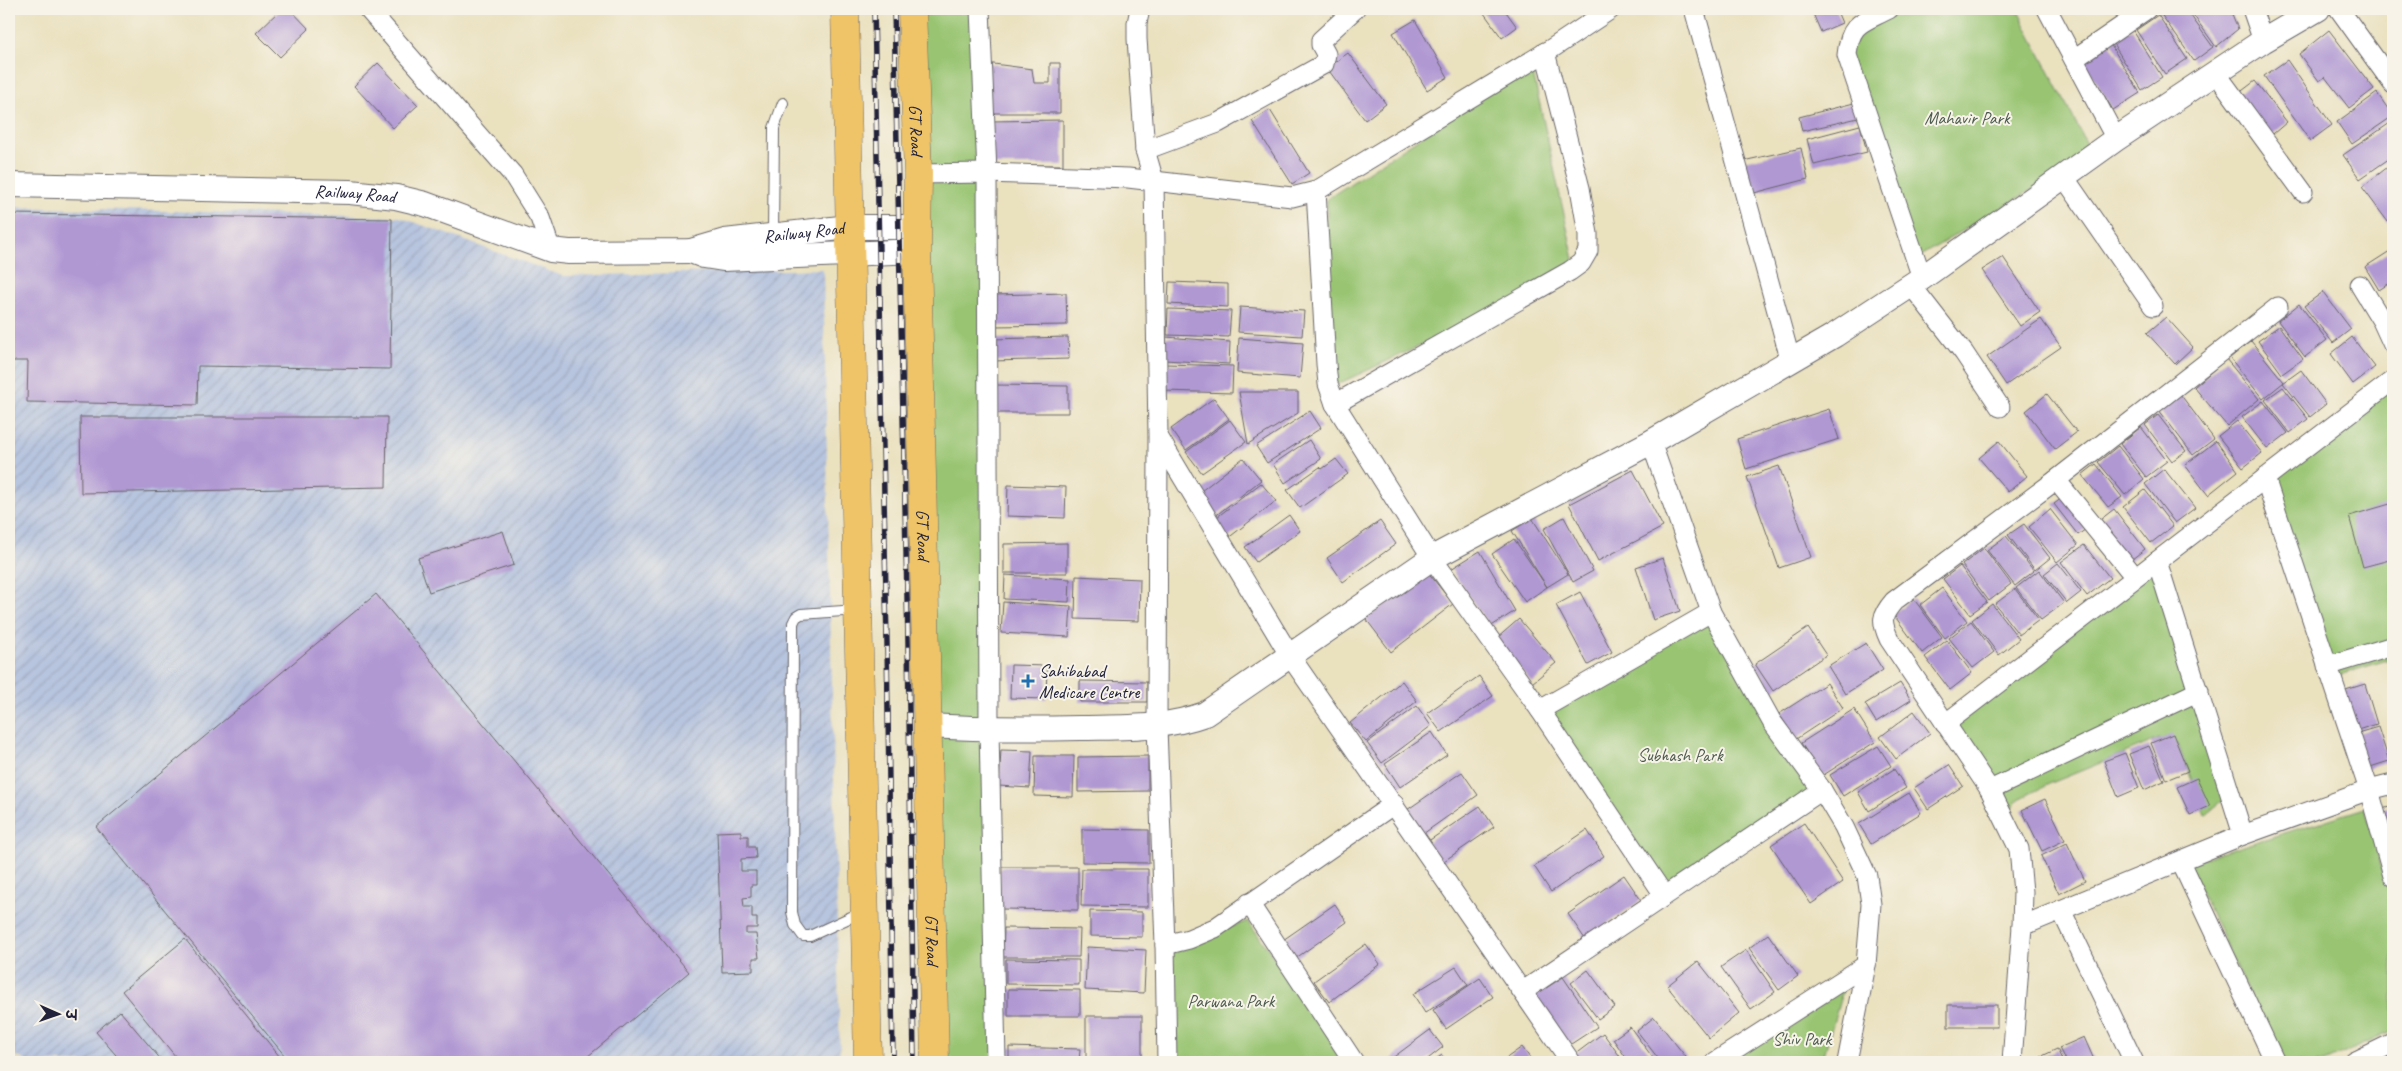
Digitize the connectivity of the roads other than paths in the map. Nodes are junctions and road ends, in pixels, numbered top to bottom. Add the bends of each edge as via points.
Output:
1 (368, 9) edge
2 (845, 9) edge
3 (912, 9) edge
4 (980, 9) edge
5 (1140, 9) edge
6 (1355, 9) edge
7 (1611, 9) edge
8 (1694, 9) edge
9 (1889, 9) edge
10 (2047, 9) edge
11 (2147, 9) edge
12 (2252, 9) edge
13 (2318, 9) edge
14 (2339, 9) edge
15 (2263, 41) junction
16 (1545, 52) junction
17 (2074, 59) junction
18 (2216, 73) junction
19 (2393, 84) edge
20 (783, 104) dead end
21 (2116, 139) junction
22 (1146, 150) junction
23 (987, 173) junction
24 (918, 174) junction
25 (2064, 177) junction
26 (1154, 181) junction
27 (9, 185) edge
28 (1316, 191) junction
29 (2303, 192) dead end
30 (773, 235) junction
31 (917, 239) junction
32 (849, 240) junction
33 (552, 250) junction
34 (691, 251) junction
35 (1916, 282) junction
36 (2360, 285) dead end
37 (2153, 306) dead end
38 (2278, 307) dead end
39 (2393, 346) edge
40 (1791, 362) junction
41 (2393, 380) edge
42 (1335, 404) junction
43 (2000, 407) dead end
44 (1158, 436) junction
45 (1651, 442) junction
46 (2265, 478) junction
47 (2056, 480) junction
48 (1432, 558) junction
49 (2157, 561) junction
50 (2135, 577) junction
51 (858, 610) junction
52 (1711, 612) junction
53 (2393, 646) edge
54 (1290, 656) junction
55 (2327, 666) junction
56 (2199, 691) junction
57 (1540, 710) junction
58 (1946, 724) junction
59 (927, 726) junction
60 (1157, 727) junction
61 (989, 729) junction
62 (2393, 784) edge
63 (1822, 790) junction
64 (1990, 790) junction
65 (2369, 790) junction
66 (1394, 804) junction
67 (2242, 835) junction
68 (2182, 862) junction
69 (2393, 876) edge
70 (1664, 895) junction
71 (1249, 903) junction
72 (2061, 910) junction
73 (864, 911) junction
74 (2022, 926) junction
75 (1166, 945) junction
76 (1866, 965) junction
77 (1523, 991) junction
78 (2393, 1043) edge
79 (868, 1062) edge
80 (935, 1062) edge
81 (996, 1062) edge
82 (1167, 1062) edge
83 (1354, 1062) edge
84 (1571, 1062) edge
85 (1715, 1062) edge
86 (1847, 1062) edge
87 (2012, 1062) edge
88 (2134, 1062) edge
89 (2274, 1062) edge
90 (2354, 1062) edge

1 - 33 street via 513,175 540,218
2 - 32 highway
3 - 24 highway, GT Road
4 - 23 street
5 - 22 street via 1137,39
6 - 22 street via 1321,40 1326,54 1324,64 1218,123
7 - 16 street
8 - 40 street
9 - 35 street via 1855,27 1848,38 1847,55
10 - 17 street
11 - 17 street
12 - 15 street
13 - 15 street
14 - 19 street
15 - 18 street
16 - 28 street
16 - 42 street via 1586,215 1588,251 1582,263
17 - 21 street
18 - 21 street
18 - 29 street
20 - 30 lane via 774,128
21 - 25 street
22 - 26 street
23 - 24 street
23 - 26 street
23 - 61 street
24 - 31 highway, GT Road
25 - 35 street
25 - 37 street
26 - 28 street via 1292,197
26 - 44 street
27 - 33 street, Railway Road via 350,192 396,197 426,204
28 - 42 street via 1326,364
30 - 32 street, Railway Road
30 - 34 street, Railway Road via 726,240
31 - 32 street, Railway Road
31 - 59 highway, GT Road
32 - 34 street, Railway Road via 724,259
32 - 51 highway
33 - 34 street, Railway Road
35 - 40 street
35 - 43 street
36 - 39 street
38 - 47 street
40 - 45 street
41 - 46 street
42 - 48 street
44 - 54 street
44 - 60 street
45 - 48 street
45 - 52 street
46 - 49 street
46 - 55 street
47 - 50 street
47 - 58 street via 1894,601 1885,612 1882,624 1889,639
48 - 54 street
48 - 57 street
49 - 50 street
49 - 56 street
50 - 58 street
51 - 73 highway
51 - 73 lane via 801,614 793,624 792,912 798,932 810,936
52 - 57 street
52 - 63 street via 1772,722
53 - 55 street
54 - 60 street via 1205,714
54 - 66 street
55 - 65 street
56 - 64 street
56 - 67 street
57 - 70 street
58 - 64 street
59 - 61 street
59 - 80 highway, GT Road
60 - 61 street
60 - 75 street
61 - 81 street
62 - 65 street
63 - 70 street
63 - 76 street via 1867,876 1871,904
64 - 74 street via 2019,849
65 - 67 street
65 - 69 street
66 - 71 street
66 - 77 street
67 - 68 street
68 - 72 street
68 - 89 street
70 - 77 street
71 - 75 street via 1215,928
71 - 83 street
72 - 74 street
72 - 88 street
73 - 79 highway
74 - 87 street
75 - 82 street
76 - 85 street
76 - 86 street
77 - 84 street
78 - 90 street

